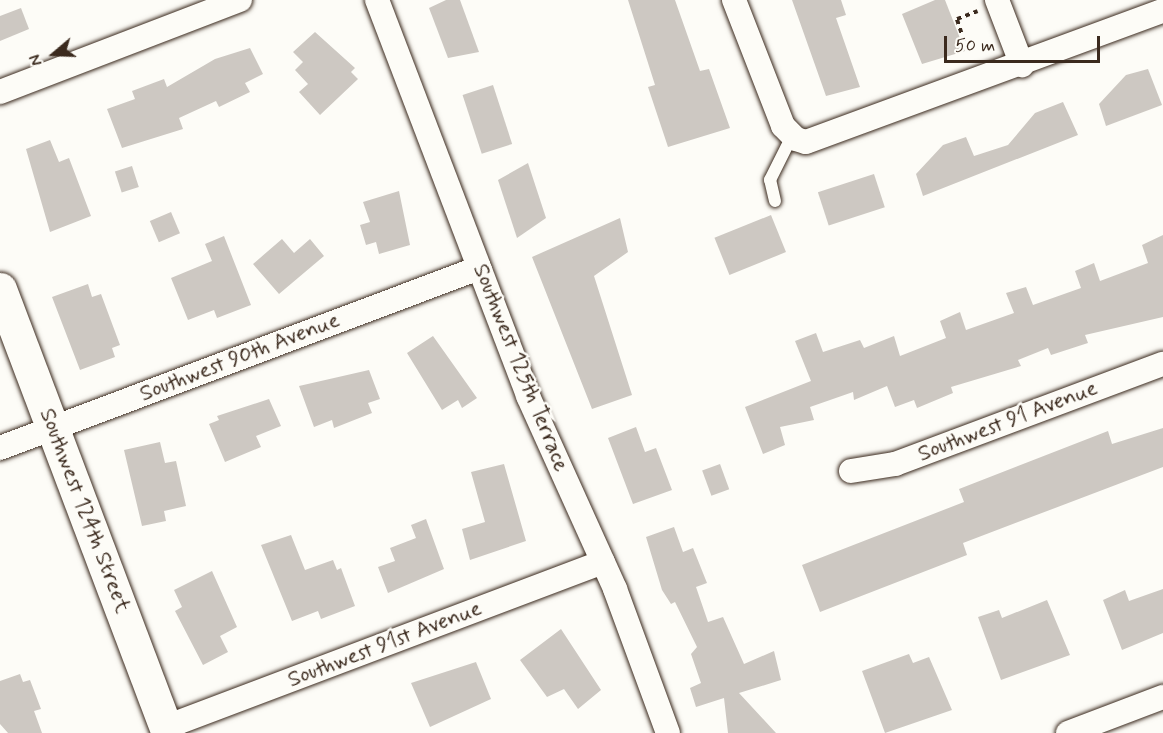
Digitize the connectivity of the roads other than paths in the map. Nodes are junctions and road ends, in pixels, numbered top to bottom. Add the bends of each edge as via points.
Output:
1 (240, 0) edge
2 (377, 0) edge
3 (734, 0) edge
4 (987, 6) edge
5 (1163, 11) edge
6 (1022, 66) junction
7 (0, 92) edge
8 (792, 136) junction
9 (775, 201) dead end
10 (479, 268) junction
11 (0, 289) edge
12 (1163, 364) edge
13 (52, 428) junction
14 (0, 448) edge
15 (851, 471) dead end
16 (603, 562) junction
17 (1163, 697) edge
18 (167, 730) edge
19 (668, 733) edge
20 (1068, 733) edge

1 - 7 street
2 - 10 street, Southwest 125th Terrace
3 - 8 street via 783,126
4 - 6 street
5 - 6 street
6 - 8 street via 812,141
8 - 9 lane via 770,180
10 - 13 street, Southwest 90th Avenue
10 - 16 street, Southwest 125th Terrace via 541,429
11 - 13 street, Southwest 124th Street
12 - 15 street, Southwest 91 Avenue via 895,464
13 - 14 street, Southwest 90th Avenue
13 - 18 street, Southwest 124th Street
16 - 18 street, Southwest 91st Avenue
16 - 19 street, Southwest 125th Terrace
17 - 20 street

